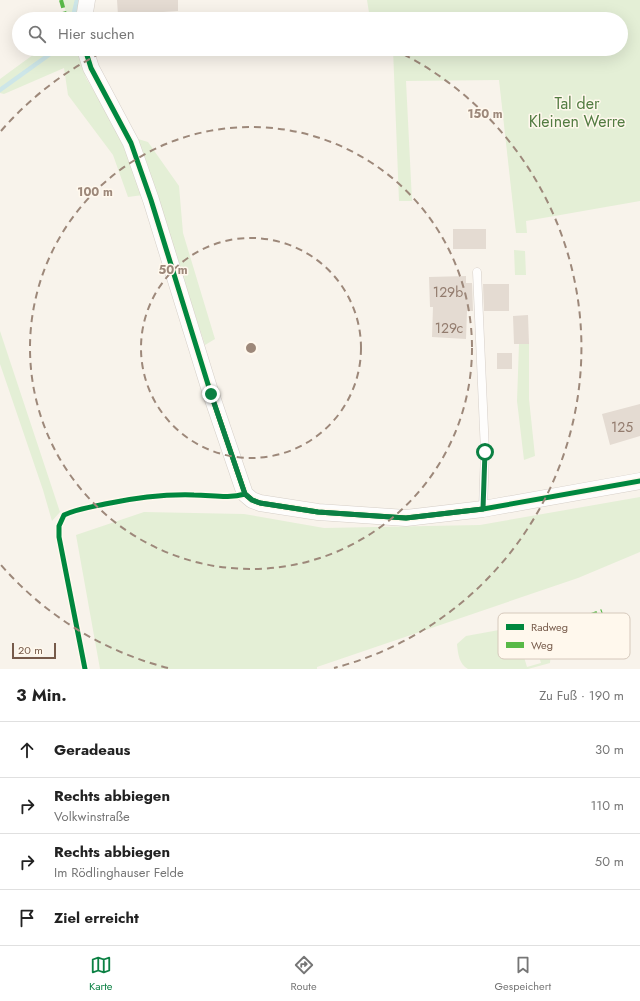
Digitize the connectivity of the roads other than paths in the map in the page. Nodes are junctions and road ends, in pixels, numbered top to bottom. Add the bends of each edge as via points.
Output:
1 (87, 0) edge
2 (85, 12) edge
3 (87, 56) edge
4 (477, 272) dead end
5 (640, 481) edge
6 (483, 509) junction

1 - 2 street
3 - 6 street via 91,68 131,143 245,494 260,503 318,512 406,518
4 - 6 lane via 485,452
5 - 6 street

